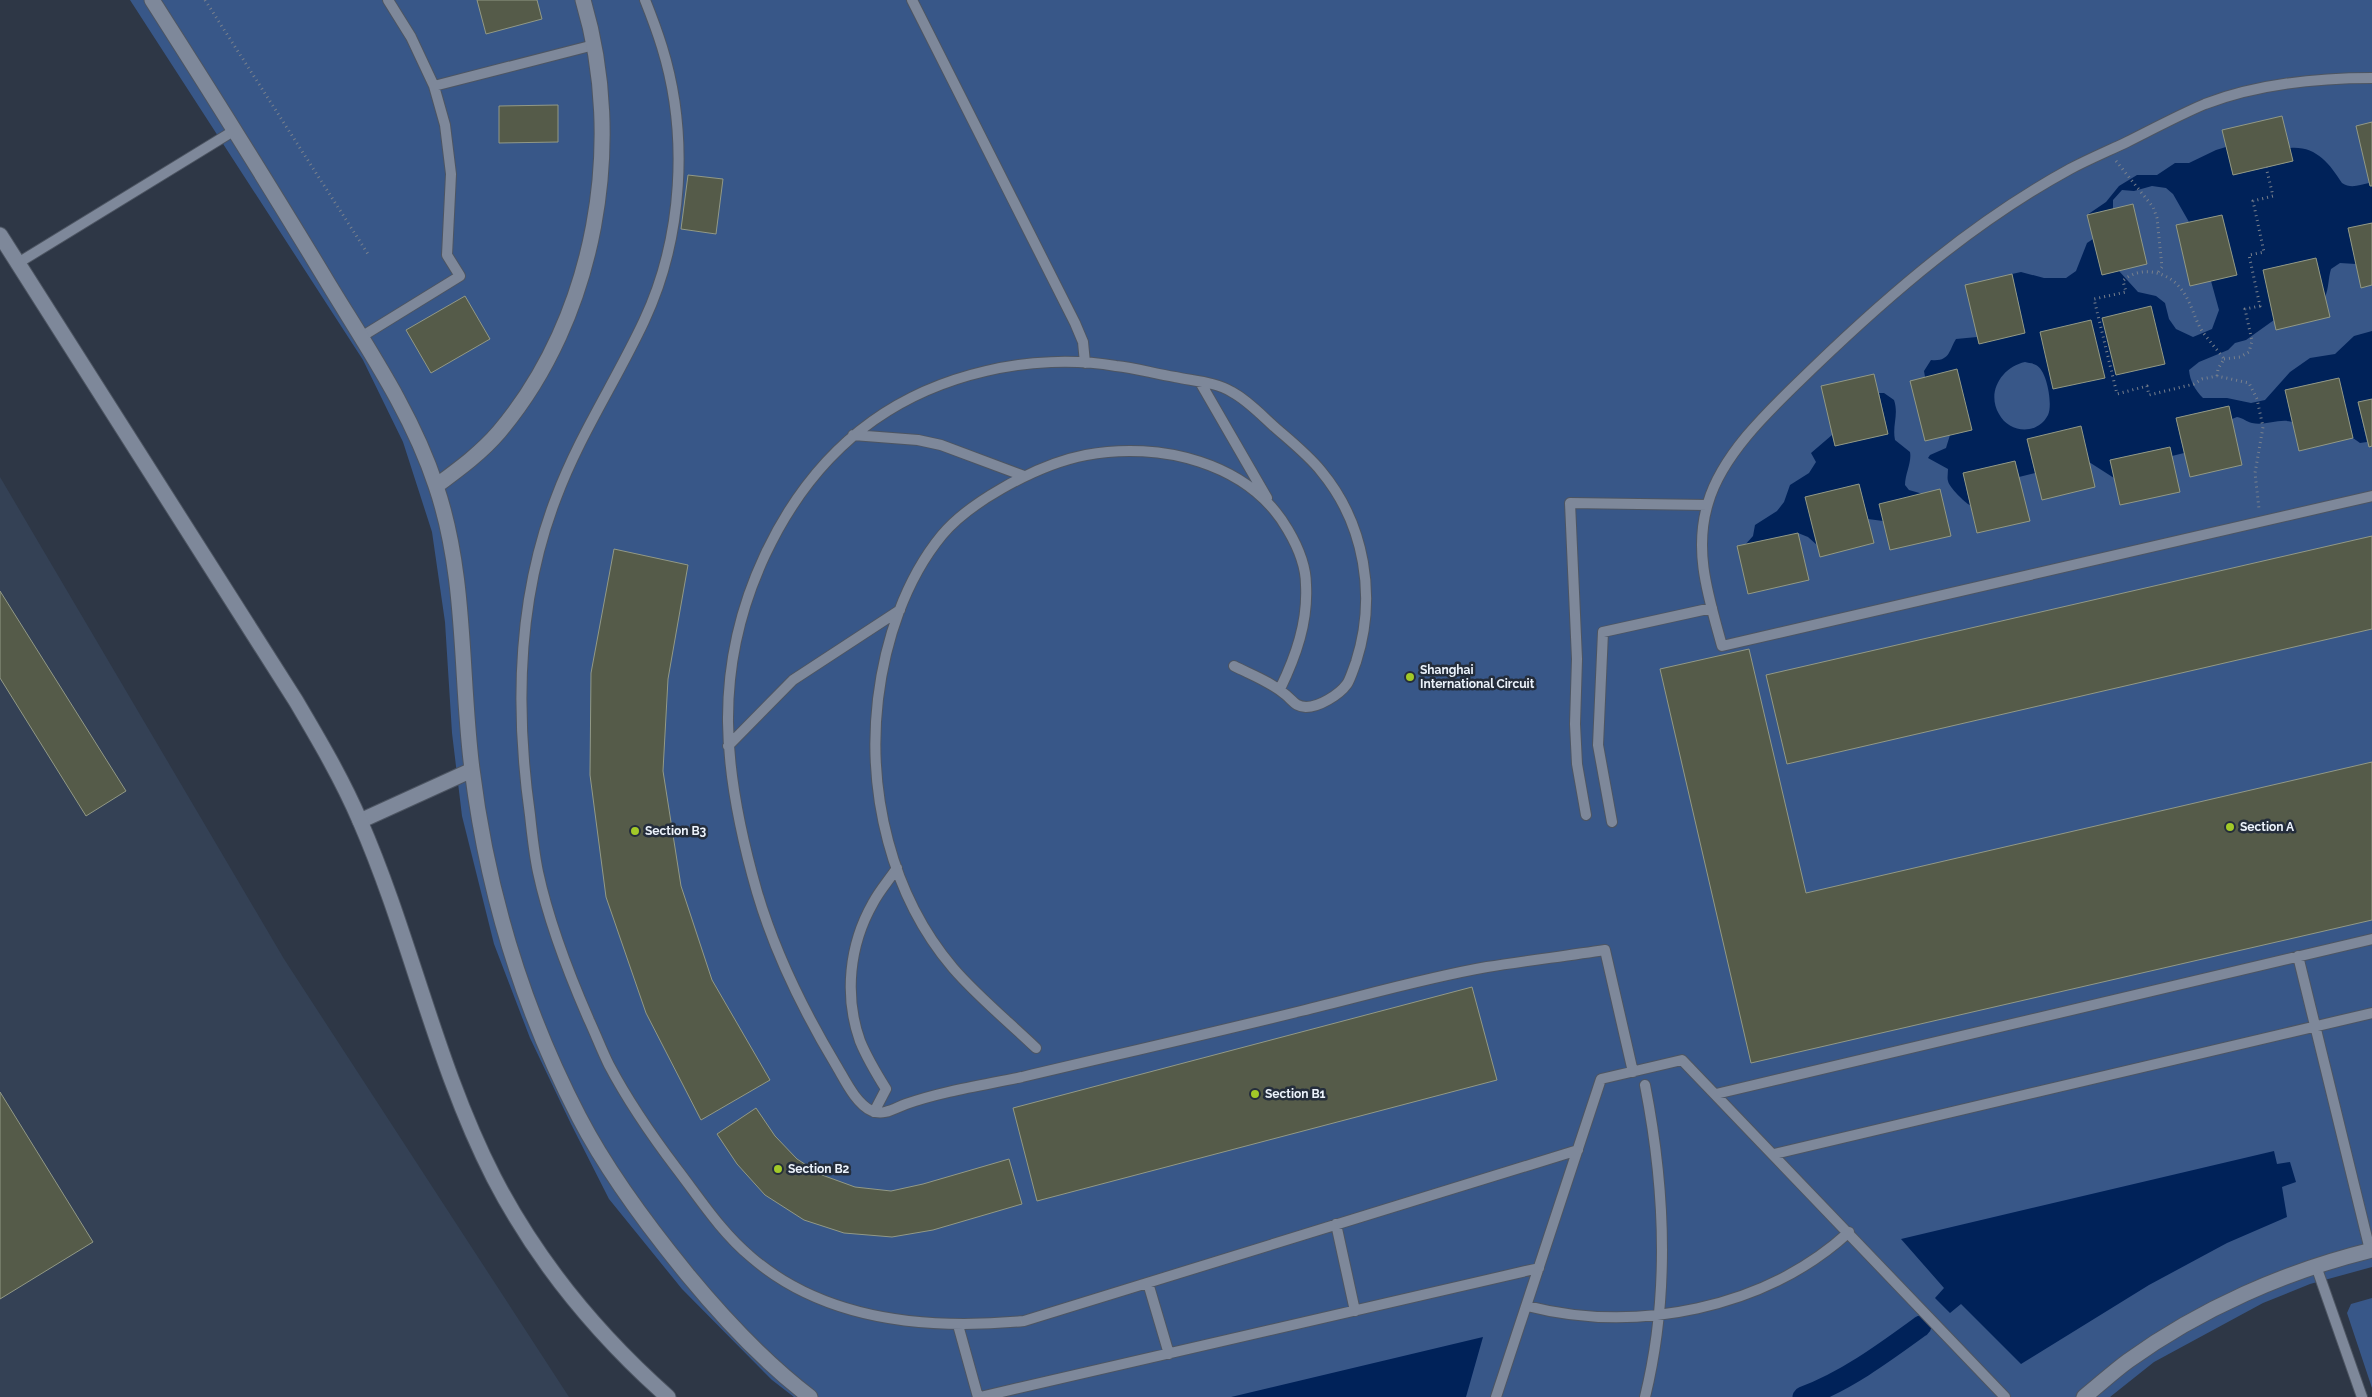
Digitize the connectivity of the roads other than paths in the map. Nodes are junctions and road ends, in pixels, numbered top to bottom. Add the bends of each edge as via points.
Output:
1 (152, 0) edge
2 (388, 0) edge
3 (583, 0) edge
4 (645, 0) edge
5 (912, 0) edge
6 (594, 45) junction
7 (2372, 78) edge
8 (434, 86) junction
9 (235, 130) junction
10 (0, 235) edge
11 (18, 263) junction
12 (361, 337) junction
13 (1085, 362) junction
14 (1200, 382) junction
15 (853, 434) junction
16 (1024, 476) junction
17 (436, 486) junction
18 (2372, 496) edge
19 (1271, 504) junction
20 (1707, 504) junction
21 (1712, 608) junction
22 (900, 610) junction
23 (1234, 666) dead end
24 (1280, 689) junction
25 (728, 746) junction
26 (472, 770) junction
27 (1586, 815) dead end
28 (360, 821) junction
29 (1612, 822) dead end
30 (897, 868) junction
31 (2372, 939) edge
32 (2298, 956) junction
33 (2372, 1013) edge
34 (2315, 1026) junction
35 (1036, 1048) dead end
36 (1633, 1072) junction
37 (1645, 1085) dead end
38 (1716, 1094) junction
39 (874, 1112) junction
40 (1578, 1150) junction
41 (1774, 1154) junction
42 (1336, 1224) junction
43 (1849, 1232) junction
44 (2371, 1250) edge
45 (2316, 1266) junction
46 (1539, 1268) junction
47 (1148, 1283) junction
48 (1527, 1306) junction
49 (1355, 1311) junction
50 (1658, 1314) junction
51 (958, 1325) junction
52 (1169, 1354) junction
53 (668, 1397) edge
54 (810, 1397) edge
55 (979, 1397) edge
56 (1496, 1397) edge
57 (1645, 1397) edge
58 (2005, 1397) edge
59 (2084, 1397) edge
60 (2362, 1397) edge

1 - 9 street
2 - 8 lane via 411,37
3 - 6 street
4 - 51 lane via 663,49 672,88 678,150 672,232 651,305 581,438 556,497 535,565 523,651 520,720 537,869 556,939 608,1064 664,1151 723,1230 752,1259 794,1286 832,1304 908,1322
5 - 13 lane via 1075,323 1083,342
6 - 8 lane
6 - 17 street via 601,100 601,172 591,241 572,304 526,396 499,432 471,460
7 - 20 lane via 2316,79 2206,104 2070,170 2031,193 1939,256 1831,351 1759,423 1732,456
8 - 12 lane via 445,125 451,174 447,255 460,276
9 - 11 lane
9 - 12 street
10 - 11 street
11 - 28 street via 296,701 333,765
12 - 17 street via 413,427
13 - 14 lane
13 - 15 lane via 1008,366 945,383 886,410
14 - 19 lane
14 - 24 lane via 1232,391 1325,475 1352,520 1363,558 1366,596 1363,634 1345,688 1308,707 1293,702
15 - 16 lane via 941,445
15 - 25 lane via 785,518 750,589 734,641 730,667 726,713
16 - 19 lane via 1088,455 1154,453 1210,465 1235,476
16 - 22 lane via 967,511 944,532 910,584
17 - 26 street via 456,570
18 - 21 lane via 1722,646
19 - 24 lane via 1302,559 1306,582 1301,638
20 - 21 lane via 1701,550
20 - 27 lane via 1570,503 1577,650 1574,724
21 - 29 lane via 1603,632 1598,745
22 - 25 lane via 793,680
22 - 30 lane via 880,684 875,725 875,768 881,814
23 - 24 lane
25 - 39 lane via 746,852 776,947 794,990 848,1086
26 - 28 street
26 - 54 street via 506,936 550,1059 580,1120 654,1232 724,1319 783,1376
28 - 53 street via 448,1072 494,1178 525,1231 568,1292 609,1340
30 - 35 lane via 913,908 931,940
30 - 39 lane via 873,902 863,923 851,974 851,995 860,1040 886,1089
31 - 32 lane
32 - 34 lane
32 - 38 lane
33 - 34 lane
34 - 41 lane
34 - 44 lane
36 - 38 lane via 1682,1060
36 - 39 lane via 1605,950 1482,968 1421,981 1171,1043 926,1098 882,1114
36 - 40 lane via 1601,1080
37 - 50 lane via 1661,1198
38 - 41 lane
40 - 42 lane
40 - 46 lane
41 - 43 lane
42 - 47 lane
42 - 49 lane
43 - 50 lane via 1832,1248 1765,1287 1716,1304
43 - 58 lane
44 - 45 street
45 - 59 street via 2245,1294 2187,1324 2128,1361
45 - 60 lane
46 - 48 lane
46 - 49 lane
47 - 51 lane via 1024,1321
47 - 52 lane
48 - 50 lane via 1604,1317
48 - 56 lane
49 - 52 lane
50 - 57 lane
51 - 55 lane
52 - 55 lane

